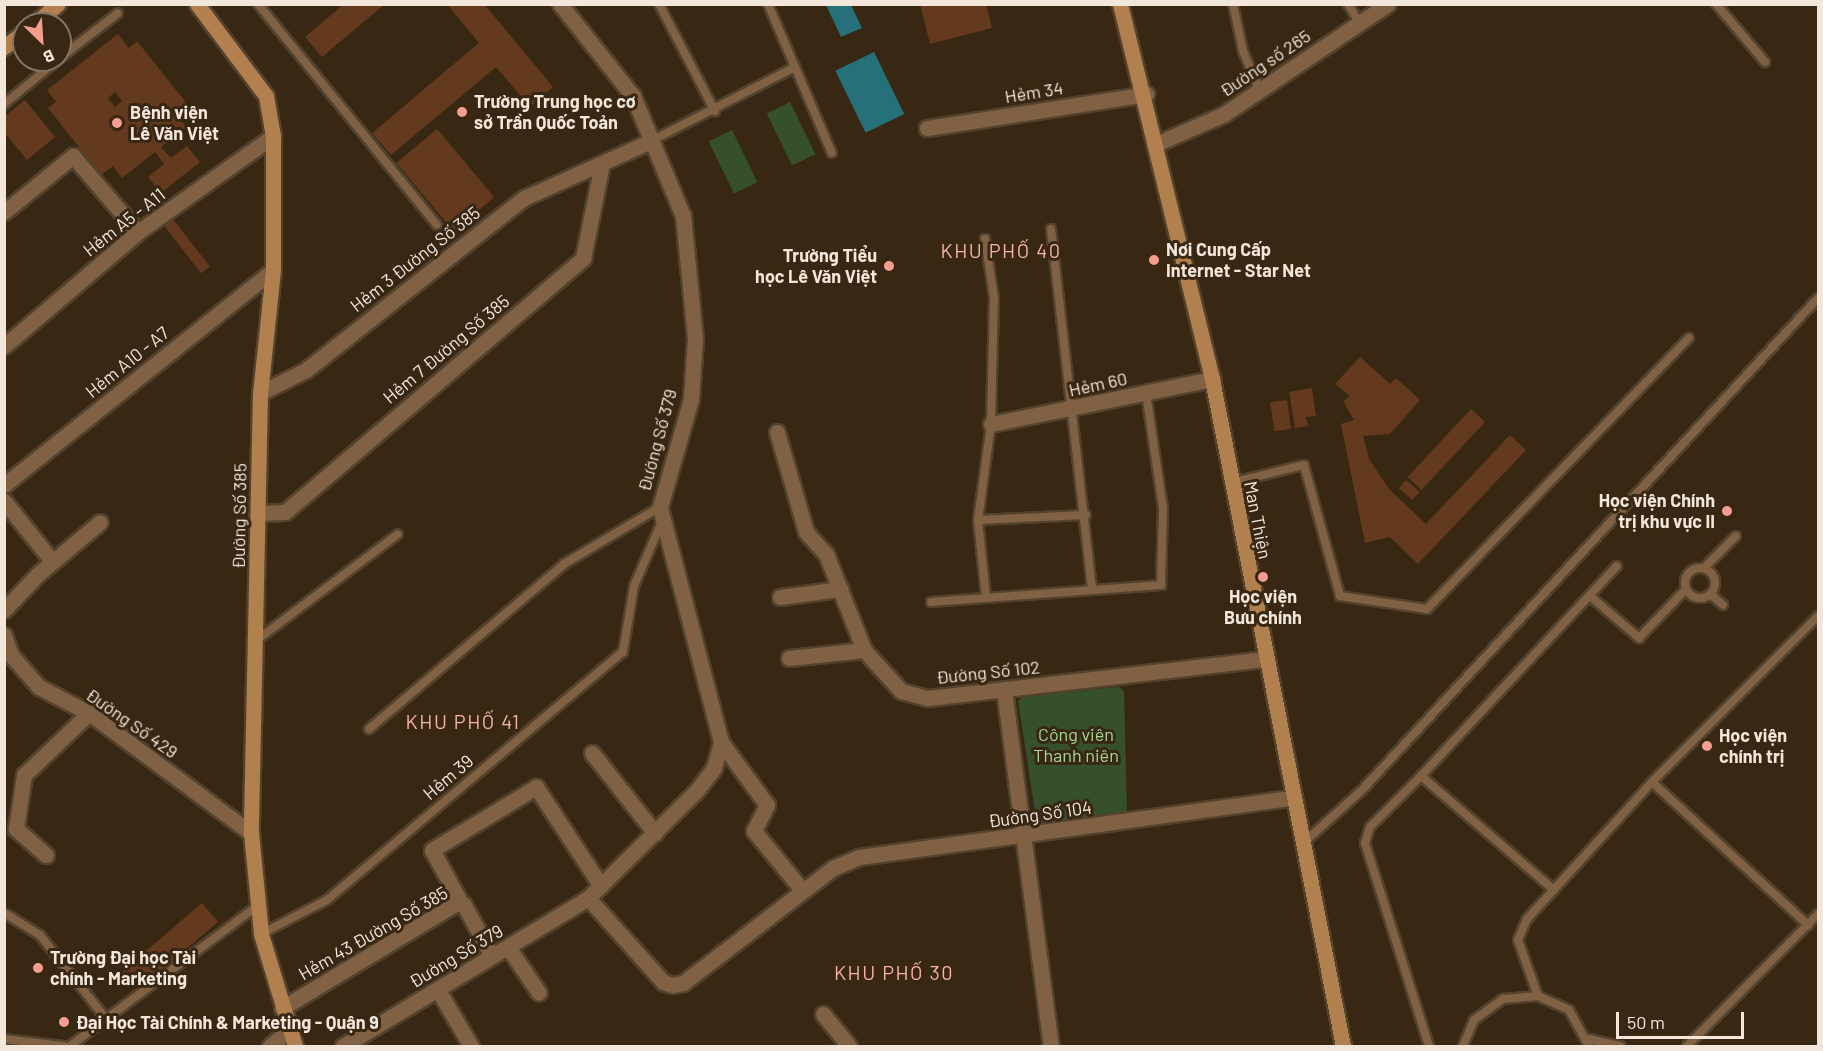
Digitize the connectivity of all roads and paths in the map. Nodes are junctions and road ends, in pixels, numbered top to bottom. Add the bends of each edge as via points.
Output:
1 (197, 4) edge
2 (258, 4) edge
3 (560, 4) edge
4 (659, 4) edge
5 (768, 4) edge
6 (1120, 4) edge
7 (1233, 4) edge
8 (1347, 4) edge
9 (1388, 4) edge
10 (1716, 4) edge
11 (118, 13) dead end
12 (1359, 22) junction
13 (72, 48) edge
14 (1765, 62) dead end
15 (795, 67) junction
16 (43, 72) edge
17 (1260, 91) junction
18 (1146, 94) junction
19 (4, 104) edge
20 (716, 111) junction
21 (927, 128) dead end
22 (273, 136) junction
23 (651, 141) junction
24 (1158, 143) junction
25 (832, 153) dead end
26 (601, 169) junction
27 (4, 212) edge
28 (437, 225) dead end
29 (1051, 229) dead end
30 (138, 232) junction
31 (985, 239) dead end
32 (273, 270) junction
33 (1818, 298) edge
34 (1689, 338) dead end
35 (4, 346) edge
36 (1212, 379) junction
37 (260, 393) junction
38 (1146, 393) junction
39 (1073, 409) junction
40 (991, 424) junction
41 (777, 432) dead end
42 (1232, 483) junction
43 (4, 485) edge
44 (4, 501) edge
45 (258, 513) junction
46 (661, 513) junction
47 (1086, 515) junction
48 (978, 520) junction
49 (100, 522) dead end
50 (398, 534) dead end
51 (1736, 536) dead end
52 (52, 561) junction
53 (1617, 566) dead end
54 (1704, 568) junction
55 (1092, 588) junction
56 (1686, 588) junction
57 (840, 589) junction
58 (1710, 594) junction
59 (1590, 596) junction
60 (780, 597) dead end
61 (986, 598) junction
62 (931, 602) dead end
63 (1723, 605) dead end
64 (4, 610) edge
65 (1818, 616) edge
66 (4, 635) edge
67 (257, 640) junction
68 (864, 651) junction
69 (789, 658) dead end
70 (1264, 659) junction
71 (1004, 690) junction
72 (89, 713) junction
73 (369, 729) dead end
74 (721, 742) junction
75 (592, 753) dead end
76 (1421, 776) junction
77 (1652, 782) junction
78 (1292, 798) junction
79 (251, 833) junction
80 (655, 833) junction
81 (1027, 836) junction
82 (1302, 844) junction
83 (46, 855) dead end
84 (601, 886) junction
85 (1554, 890) junction
86 (803, 891) junction
87 (588, 898) junction
88 (461, 903) junction
89 (257, 906) junction
90 (6, 914) dead end
91 (1818, 914) edge
92 (1808, 925) junction
93 (261, 934) junction
94 (508, 947) junction
95 (492, 956) junction
96 (438, 990) junction
97 (539, 993) dead end
98 (1538, 996) junction
99 (282, 1008) junction
100 (823, 1014) dead end
101 (106, 1020) junction
102 (288, 1031) junction
103 (4, 1039) edge
104 (1589, 1043) edge
105 (470, 1046) edge
106 (64, 1047) edge
107 (70, 1047) edge
108 (270, 1047) edge
109 (295, 1047) edge
110 (344, 1047) edge
111 (849, 1047) edge
112 (1051, 1047) edge
113 (1343, 1047) edge
114 (1429, 1047) edge
115 (1463, 1047) edge
116 (1620, 1047) edge
117 (1687, 1047) edge

1 - 22 street, Đường Số 385 via 266,96
2 - 28 lane
3 - 23 street, Đường Số 379 via 633,96
4 - 20 lane
5 - 15 lane
6 - 18 street, Man Thiện
7 - 17 lane via 1243,51
8 - 12 lane
9 - 12 street, Đường số 265
10 - 14 lane
11 - 13 lane
12 - 17 street, Đường số 265
15 - 20 lane
15 - 25 lane
16 - 19 lane
17 - 24 street, Đường số 265 via 1224,114
18 - 21 street, Hẻm 34
18 - 24 street, Man Thiện
20 - 23 lane
22 - 30 street, Hẻm A5 - A11
22 - 32 street, Đường Số 385
23 - 26 street, Hẻm 3 Đường Số 385
23 - 46 street, Đường Số 379 via 683,216 695,338 691,399
24 - 36 street, Man Thiện
26 - 37 street, Hẻm 3 Đường Số 385 via 524,198 306,370
26 - 45 street, Hẻm 7 Đường Số 385 via 582,258 285,512
27 - 30 street via 73,156
29 - 39 lane
30 - 35 street, Hẻm A5 - A11
31 - 40 lane via 994,298
32 - 37 street, Đường Số 385
32 - 43 street, Hẻm A10 - A7
33 - 82 lane via 1361,791
34 - 42 lane via 1427,609 1340,596 1304,465
36 - 38 street, Hẻm 60
36 - 42 street, Man Thiện
37 - 45 street, Đường Số 385
38 - 39 street, Hẻm 60
38 - 55 lane via 1162,508 1161,585
39 - 40 street, Hẻm 60
39 - 47 lane
40 - 48 lane
41 - 57 street, Đường Số 102 via 801,521 826,554
42 - 70 street, Man Thiện
44 - 52 street
45 - 67 street, Đường Số 385
46 - 73 lane via 564,564
46 - 74 street, Đường Số 379
46 - 93 lane, Hẻm 39 via 634,586 623,652 327,900
47 - 48 lane
47 - 55 lane
48 - 61 lane
49 - 52 street
50 - 67 lane
51 - 54 lane
52 - 64 street
53 - 59 lane
54 - 56 lane via 1689,573
54 - 58 lane via 1714,577
55 - 61 lane
56 - 58 lane via 1694,597
56 - 59 lane via 1639,638
57 - 60 street
57 - 68 street, Đường Số 102
58 - 63 lane
59 - 76 lane
61 - 62 lane
65 - 77 lane
66 - 72 street, Đường Số 429 via 11,655 39,687
67 - 79 street, Đường Số 385
68 - 69 street
68 - 71 street, Đường Số 102 via 901,691 928,698
70 - 71 street, Đường Số 102
70 - 78 street, Man Thiện
71 - 81 street
72 - 79 street, Đường Số 429
72 - 83 street via 24,775 16,829
74 - 80 street, Đường Số 379 via 714,768
74 - 86 street via 767,805 754,831
75 - 80 street
76 - 85 lane
76 - 114 lane via 1370,827 1365,843
77 - 85 lane
77 - 92 lane
78 - 81 street, Đường Số 104
78 - 82 street, Man Thiện
79 - 89 street, Đường Số 385
80 - 84 street, Đường Số 379
81 - 86 street, Đường Số 104 via 859,857
81 - 112 street
82 - 113 street, Man Thiện
84 - 87 street, Đường Số 379
84 - 88 street via 536,787 432,850
85 - 98 lane via 1527,919 1518,940
86 - 87 street via 683,983 672,985 663,982
87 - 94 street, Đường Số 379
88 - 95 street, Hẻm 43 Đường Số 385
88 - 99 street, Hẻm 43 Đường Số 385
89 - 93 street, Đường Số 385
89 - 101 lane
90 - 101 lane via 40,935
91 - 92 lane
92 - 117 lane
93 - 99 street, Đường Số 385
94 - 95 street, Đường Số 379
94 - 97 street
95 - 96 street, Đường Số 379
96 - 105 street
96 - 110 street, Đường Số 379
98 - 104 lane via 1569,1011
98 - 115 lane via 1503,999 1474,1020
99 - 102 street, Đường Số 385
100 - 111 street
101 - 107 lane
102 - 108 street
102 - 109 street, Đường Số 385
103 - 106 lane
104 - 116 lane

